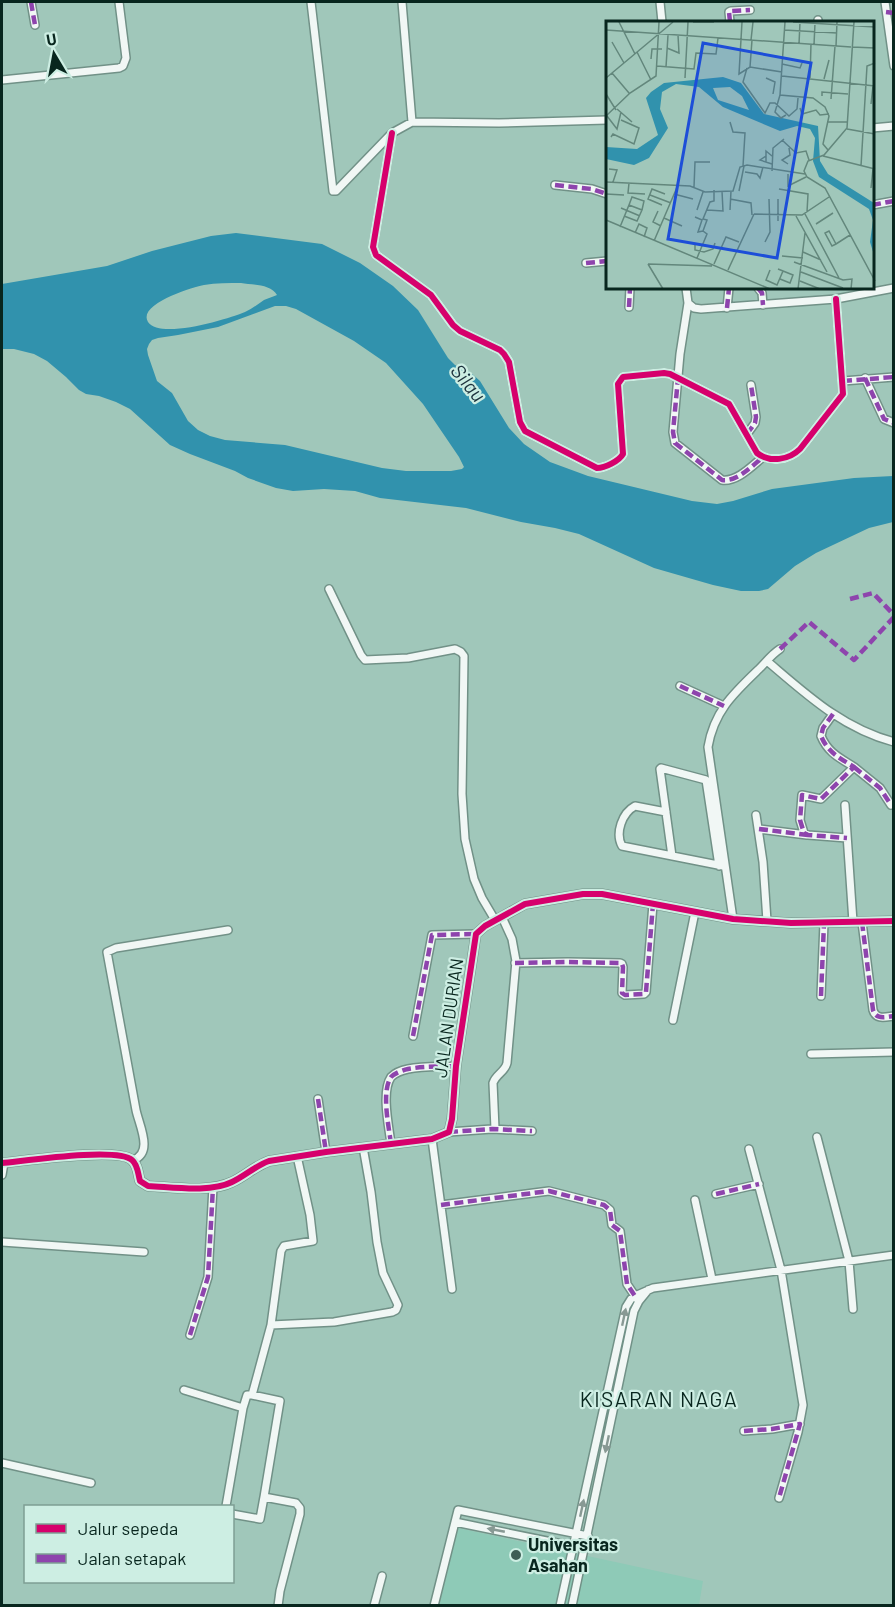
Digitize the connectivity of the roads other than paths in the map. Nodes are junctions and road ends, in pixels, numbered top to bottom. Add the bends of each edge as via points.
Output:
1 (31, 2) edge
2 (119, 2) edge
3 (311, 2) edge
4 (402, 2) edge
5 (660, 2) edge
6 (885, 2) edge
7 (750, 10) dead end
8 (890, 13) edge
9 (662, 21) edge
10 (730, 21) edge
11 (35, 25) dead end
12 (894, 66) edge
13 (2, 80) edge
14 (606, 120) edge
15 (412, 122) junction
16 (894, 126) edge
17 (874, 128) edge
18 (392, 133) junction
19 (555, 185) dead end
20 (606, 194) edge
21 (894, 201) edge
22 (874, 205) edge
23 (606, 261) edge
24 (586, 263) dead end
25 (894, 288) edge
26 (630, 290) edge
27 (687, 290) edge
28 (729, 290) edge
29 (760, 290) edge
30 (836, 299) junction
31 (688, 303) junction
32 (764, 305) junction
33 (629, 307) dead end
34 (727, 308) junction
35 (894, 377) edge
36 (678, 378) junction
37 (865, 378) junction
38 (843, 381) junction
39 (751, 385) dead end
40 (894, 423) edge
41 (747, 434) junction
42 (763, 457) junction
43 (328, 589) dead end
44 (780, 649) dead end
45 (767, 661) junction
46 (680, 686) dead end
47 (724, 706) junction
48 (833, 714) junction
49 (894, 742) edge
50 (854, 767) junction
51 (845, 805) dead end
52 (891, 805) dead end
53 (666, 812) junction
54 (756, 814) dead end
55 (759, 829) junction
56 (808, 835) junction
57 (847, 838) junction
58 (672, 856) junction
59 (722, 866) junction
60 (653, 904) junction
61 (695, 912) junction
62 (498, 919) junction
63 (734, 919) junction
64 (767, 921) junction
65 (894, 921) edge
66 (858, 922) junction
67 (824, 923) junction
68 (228, 930) dead end
69 (476, 934) junction
70 (515, 963) junction
71 (821, 996) dead end
72 (894, 1016) edge
73 (673, 1020) dead end
74 (413, 1036) dead end
75 (894, 1052) edge
76 (811, 1054) dead end
77 (456, 1066) junction
78 (318, 1099) dead end
79 (495, 1129) junction
80 (532, 1131) dead end
81 (449, 1132) junction
82 (817, 1137) dead end
83 (432, 1139) junction
84 (391, 1144) junction
85 (363, 1147) junction
86 (749, 1149) dead end
87 (326, 1152) junction
88 (297, 1156) junction
89 (133, 1160) junction
90 (3, 1163) edge
91 (2, 1175) edge
92 (759, 1184) junction
93 (213, 1187) junction
94 (716, 1194) dead end
95 (694, 1200) dead end
96 (441, 1204) junction
97 (2, 1242) edge
98 (144, 1252) dead end
99 (894, 1255) edge
100 (849, 1261) junction
101 (781, 1270) junction
102 (712, 1279) junction
103 (452, 1289) dead end
104 (637, 1298) junction
105 (853, 1309) dead end
106 (271, 1325) junction
107 (190, 1335) dead end
108 (184, 1390) dead end
109 (252, 1395) junction
110 (243, 1408) junction
111 (800, 1424) junction
112 (744, 1431) dead end
113 (2, 1463) edge
114 (91, 1483) dead end
115 (264, 1497) junction
116 (779, 1498) dead end
117 (226, 1505) edge
118 (234, 1514) edge
119 (455, 1522) junction
120 (577, 1533) junction
121 (588, 1536) junction
122 (574, 1547) junction
123 (585, 1549) junction
124 (382, 1576) dead end
125 (278, 1605) edge
126 (374, 1605) edge
127 (434, 1605) edge
128 (560, 1605) edge
129 (572, 1605) edge

1 - 11 street
2 - 13 street via 126,58 123,66
3 - 18 street via 333,191
4 - 15 street
5 - 9 street
6 - 8 street
7 - 10 street via 729,12
8 - 12 street
14 - 15 street
15 - 18 street
16 - 17 street
18 - 36 street via 374,252 431,295 460,331 504,354 525,430 602,468 623,454 618,384 621,378 664,373
19 - 20 street
21 - 22 street
23 - 24 street
25 - 30 street
26 - 33 street
27 - 31 street
28 - 34 street
29 - 32 street
30 - 32 street
30 - 38 street
31 - 34 street via 701,309
31 - 36 street
32 - 34 street
35 - 37 street
36 - 41 street via 729,404
36 - 42 street via 675,443 727,481
37 - 38 street
37 - 40 street via 884,419
38 - 42 street via 843,394 796,453 785,458
39 - 41 street via 756,417
41 - 42 street
43 - 62 street via 365,660 408,658 455,649 464,656 465,839 474,879
44 - 45 street
45 - 47 street
45 - 48 street
46 - 47 street
47 - 59 street via 715,720 708,747
48 - 49 street
48 - 50 street via 821,736 825,746
50 - 52 street via 880,788
50 - 56 street via 821,799 802,795 800,820
51 - 57 street
53 - 58 street
53 - 58 street via 631,808 618,831 619,839 622,846
53 - 59 street via 660,768 706,780
54 - 55 street
55 - 56 street
55 - 64 street
56 - 57 street
57 - 66 street
58 - 59 street
59 - 63 street
60 - 61 street, JALAN DURIAN
60 - 62 street, JALAN DURIAN via 583,894 525,904
60 - 70 street via 644,994 622,993 620,963
61 - 63 street, JALAN DURIAN
61 - 73 street
62 - 69 street, JALAN DURIAN
62 - 70 street via 512,939
63 - 64 street, JALAN DURIAN
64 - 67 street, JALAN DURIAN
65 - 66 street, JALAN DURIAN
66 - 67 street, JALAN DURIAN
66 - 72 street via 874,1015
67 - 71 street
68 - 89 street via 107,952 144,1138 142,1153
69 - 74 street via 432,935
69 - 77 street, JALAN DURIAN
70 - 79 street via 507,1063 493,1086
75 - 76 street
77 - 81 street, JALAN DURIAN
77 - 84 street via 407,1069 391,1077 386,1101
78 - 87 street
79 - 80 street
79 - 81 street
81 - 83 street
82 - 100 street
83 - 84 street
83 - 96 street
84 - 85 street
85 - 87 street
85 - 106 street via 383,1273 398,1305 396,1310 334,1322
86 - 92 street
87 - 88 street
88 - 93 street via 262,1163 232,1182
88 - 106 street via 313,1241 282,1248
89 - 90 street via 96,1154
89 - 93 street via 140,1181 148,1186
90 - 91 street
92 - 94 street
92 - 101 street
93 - 107 street via 208,1277
95 - 102 street
96 - 103 street
96 - 104 street via 549,1191 608,1207 612,1225 620,1231 627,1284
97 - 98 street
99 - 100 street
100 - 101 street
100 - 105 street
101 - 102 street
101 - 111 street via 803,1405
102 - 104 street via 650,1288
120 -> 104 street via 626,1306
104 -> 121 street
106 - 109 street
108 - 110 street
109 - 110 street via 247,1395
109 - 115 street via 280,1401
110 - 117 street
111 - 112 street
111 - 116 street
113 - 114 street
115 - 118 street via 260,1519
115 - 125 street via 296,1503 300,1508
119 - 120 street via 459,1509
122 -> 119 street
119 - 127 street
120 - 121 street
120 - 122 street
121 - 123 street
122 - 123 street
122 - 128 street
123 - 129 street
124 - 126 street

